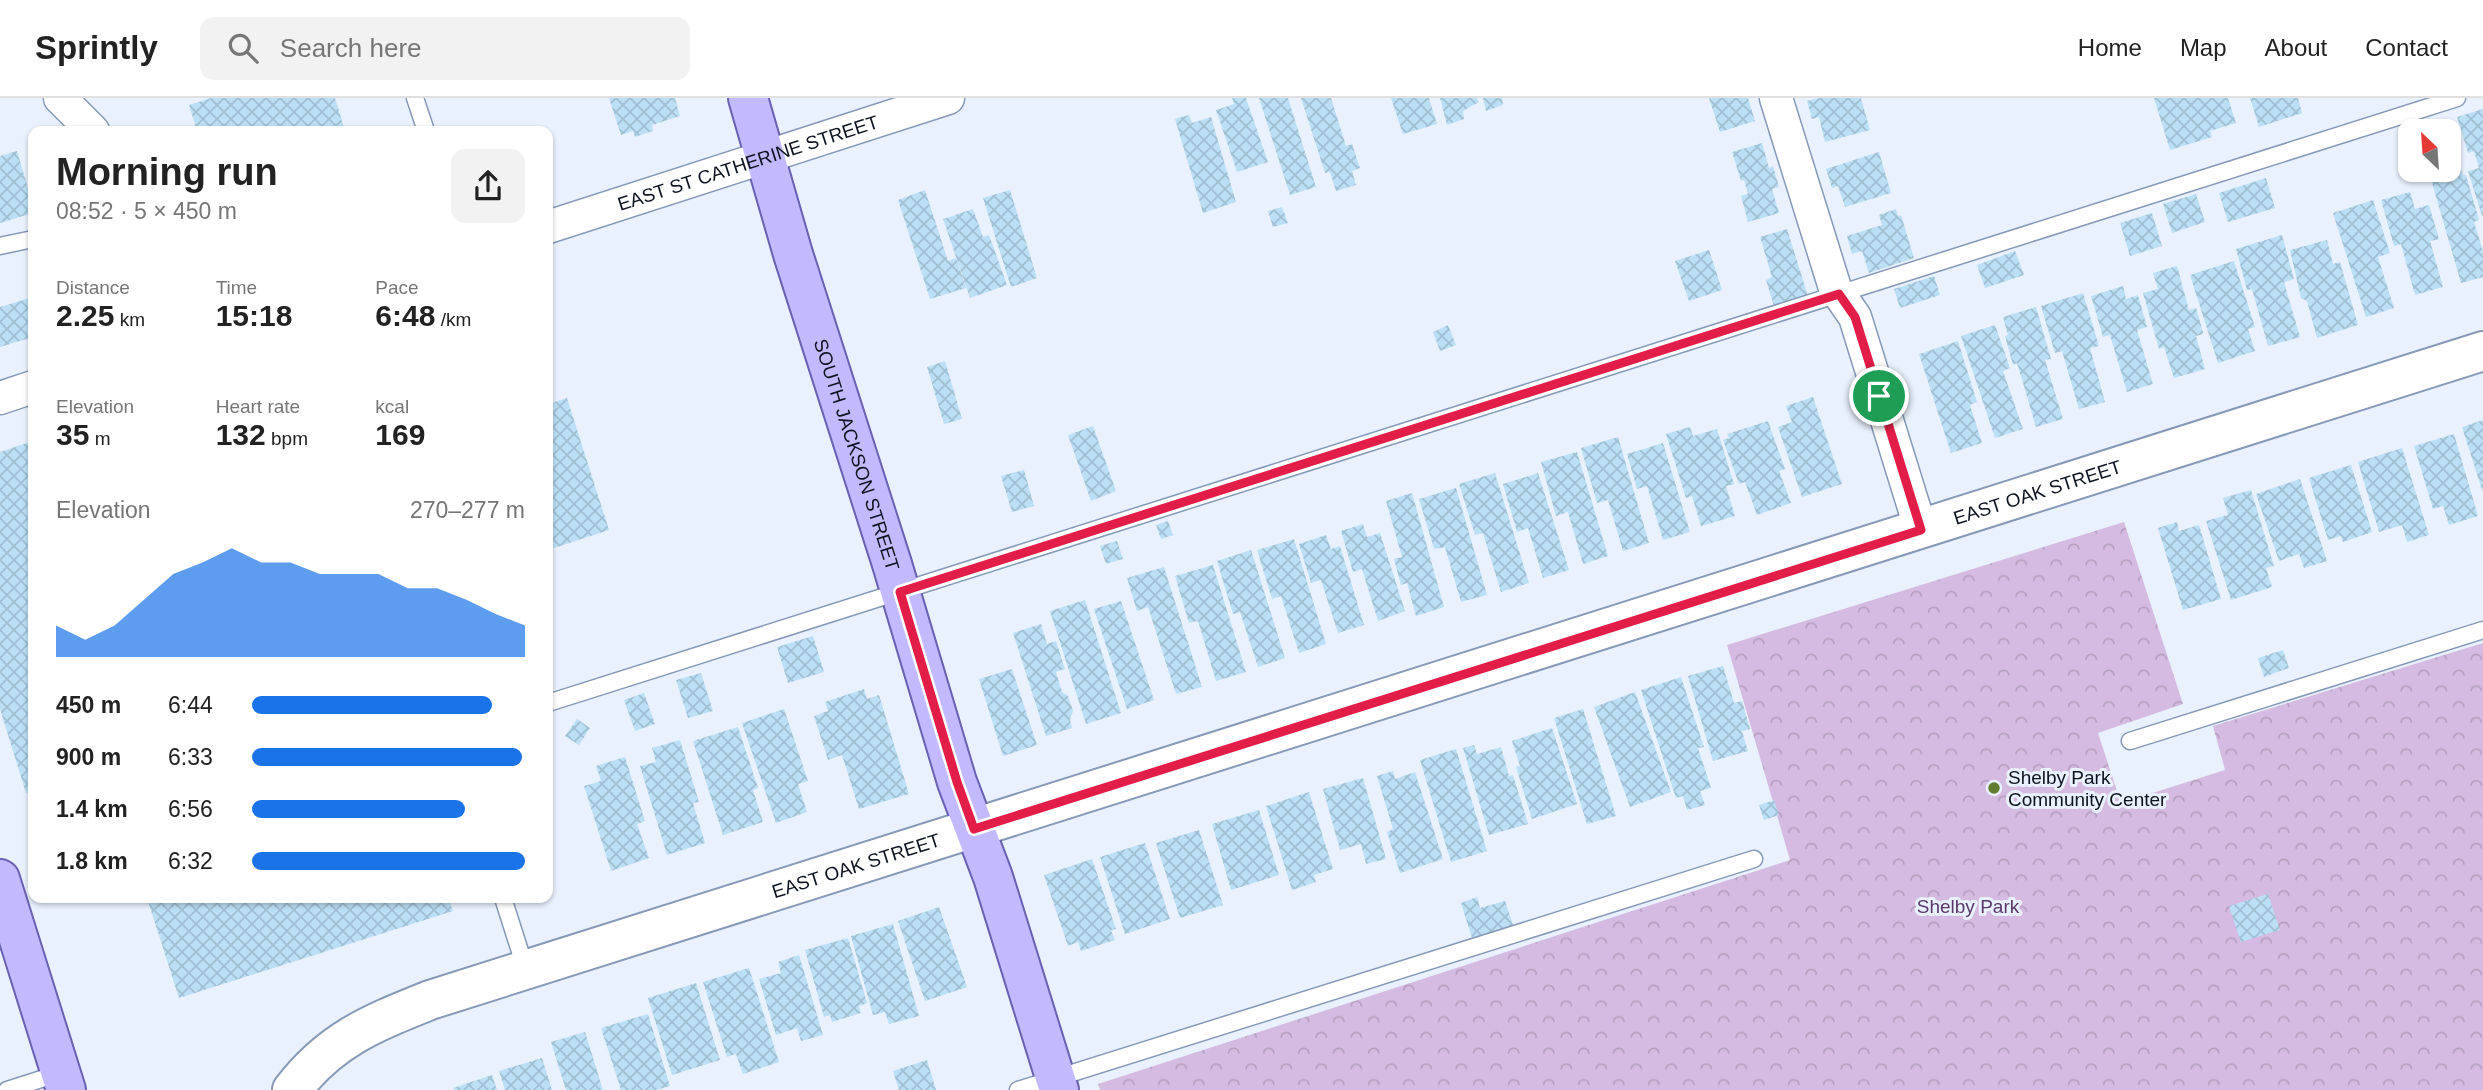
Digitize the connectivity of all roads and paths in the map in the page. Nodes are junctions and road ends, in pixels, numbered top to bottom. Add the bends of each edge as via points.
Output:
1 (60, 98) edge
2 (415, 98) edge
3 (748, 98) edge
4 (948, 98) edge
5 (1776, 98) edge
6 (2457, 98) edge
7 (88, 126) edge
8 (424, 126) edge
9 (765, 156) junction
10 (553, 224) edge
11 (28, 240) edge
12 (0, 246) edge
13 (1839, 294) junction
14 (2483, 351) edge
15 (28, 389) edge
16 (0, 398) edge
17 (1921, 530) junction
18 (900, 592) junction
19 (2483, 630) edge
20 (553, 702) edge
21 (2130, 741) dead end
22 (974, 829) junction
23 (1754, 859) dead end
24 (0, 879) edge
25 (505, 903) edge
26 (526, 970) junction
27 (63, 1082) edge
28 (1057, 1084) edge
29 (7, 1090) edge
30 (292, 1090) edge
31 (1018, 1090) edge

1 - 7 street
2 - 8 lane
3 - 9 main road, SOUTH JACKSON STREET
4 - 9 street, EAST ST CATHERINE STREET
5 - 13 street
6 - 13 lane
9 - 10 street, EAST ST CATHERINE STREET
9 - 18 main road, SOUTH JACKSON STREET
11 - 12 lane
13 - 17 street via 1855,317
13 - 18 lane
14 - 17 main road, EAST OAK STREET
15 - 16 street
17 - 22 main road, EAST OAK STREET
18 - 20 lane
18 - 22 main road, SOUTH JACKSON STREET
19 - 21 lane
22 - 26 main road, EAST OAK STREET
22 - 28 main road, SOUTH JACKSON STREET
23 - 28 lane
24 - 27 main road
25 - 26 lane
26 - 30 main road, EAST OAK STREET via 368,1025 324,1055
27 - 29 lane
28 - 31 lane

